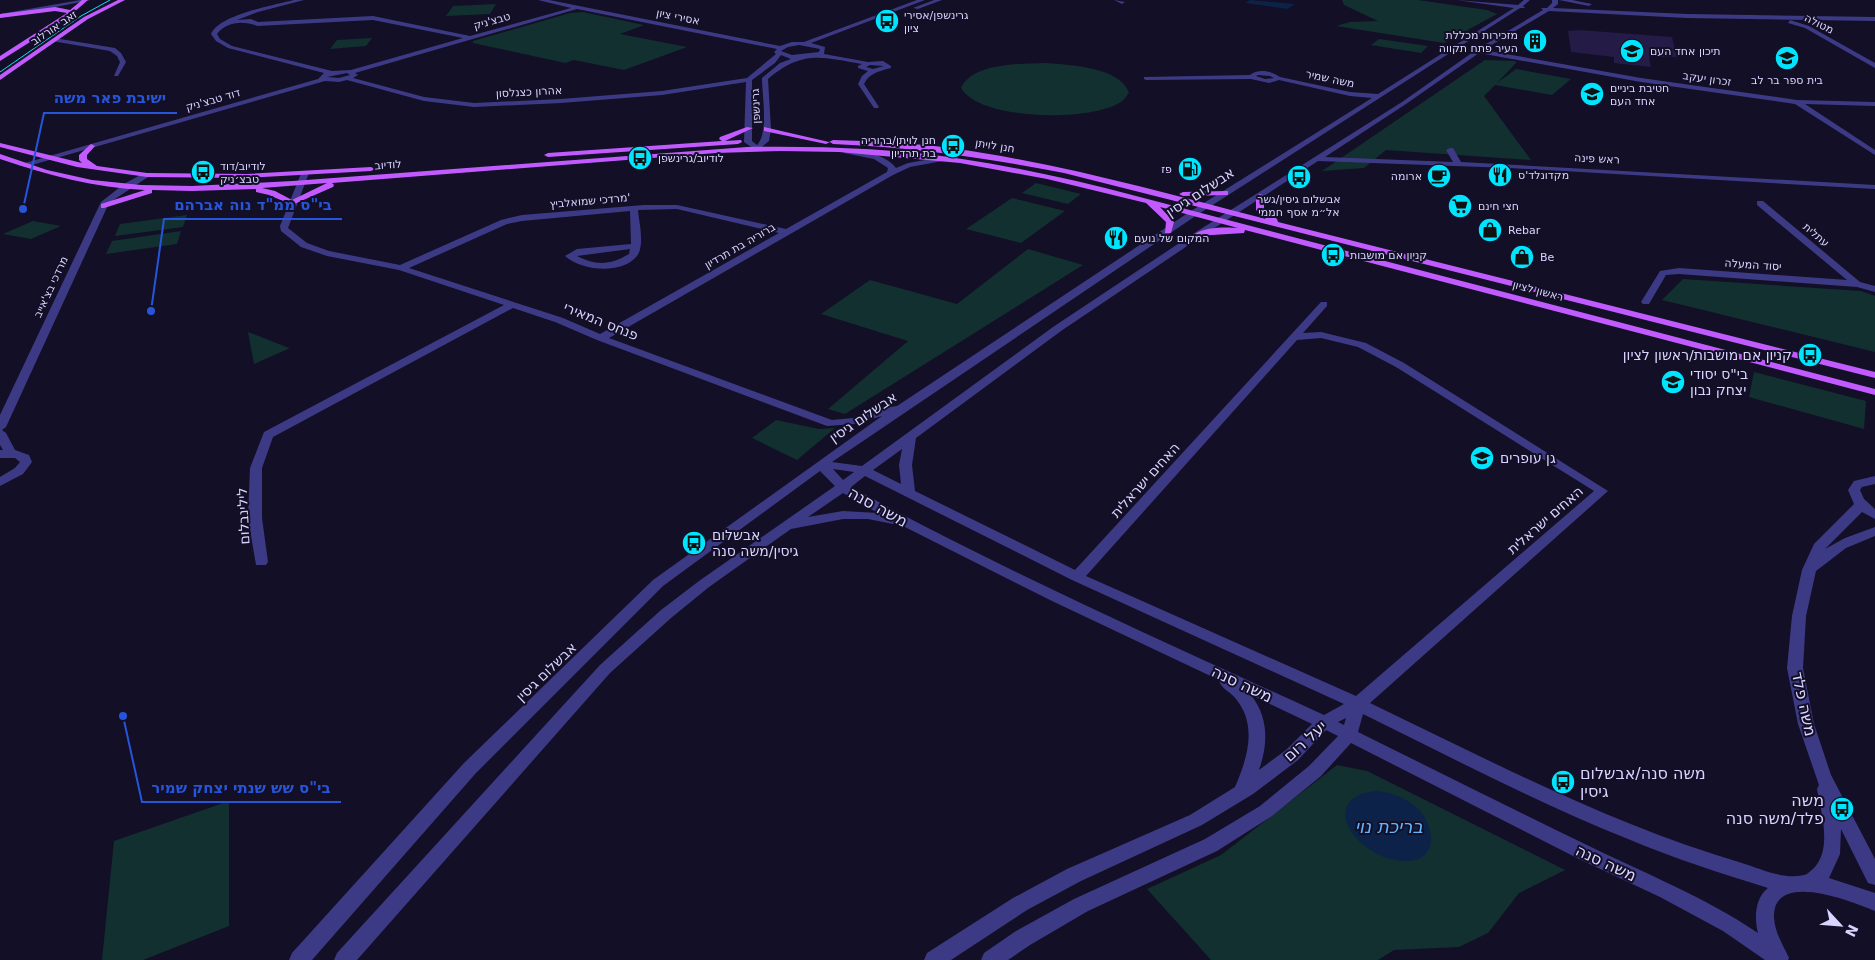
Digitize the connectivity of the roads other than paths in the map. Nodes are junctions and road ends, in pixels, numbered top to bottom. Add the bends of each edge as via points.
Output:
1 (62, 0) edge
2 (85, 0) edge
3 (122, 0) edge
4 (301, 0) edge
5 (541, 0) edge
6 (922, 0) edge
7 (939, 0) edge
8 (1460, 0) edge
9 (50, 1) edge
10 (1550, 4) edge
11 (1526, 5) edge
12 (577, 7) junction
13 (0, 12) edge
14 (71, 12) junction
15 (1595, 12) junction
16 (1875, 12) edge
17 (14, 14) junction
18 (1508, 15) junction
19 (0, 16) edge
20 (1748, 18) junction
21 (1861, 18) junction
22 (1875, 18) edge
23 (226, 22) junction
24 (1822, 26) dead end
25 (470, 38) junction
26 (54, 40) junction
27 (71, 44) junction
28 (796, 44) junction
29 (827, 44) junction
30 (37, 51) junction
31 (780, 51) junction
32 (1478, 52) junction
33 (817, 55) junction
34 (799, 58) junction
35 (1861, 58) junction
36 (1875, 58) edge
37 (0, 59) edge
38 (866, 63) junction
39 (1875, 66) edge
40 (873, 71) junction
41 (330, 73) junction
42 (116, 75) dead end
43 (350, 75) junction
44 (0, 78) edge
45 (1146, 78) dead end
46 (1276, 79) junction
47 (323, 80) junction
48 (749, 80) junction
49 (713, 86) junction
50 (731, 90) dead end
51 (740, 92) dead end
52 (749, 94) junction
53 (1378, 96) junction
54 (1797, 102) junction
55 (1875, 104) edge
56 (1363, 106) junction
57 (876, 107) dead end
58 (748, 128) junction
59 (766, 129) junction
60 (765, 141) junction
61 (748, 142) junction
62 (826, 142) junction
63 (709, 143) junction
64 (0, 145) edge
65 (91, 146) junction
66 (757, 148) junction
67 (1450, 150) dead end
68 (843, 151) junction
69 (1875, 153) edge
70 (0, 156) edge
71 (48, 157) junction
72 (945, 158) junction
73 (1316, 159) junction
74 (1458, 163) junction
75 (22, 165) junction
76 (99, 169) junction
77 (890, 173) junction
78 (305, 174) junction
79 (147, 175) junction
80 (360, 178) junction
81 (301, 184) junction
82 (127, 186) junction
83 (1875, 186) edge
84 (172, 187) junction
85 (222, 187) junction
86 (1150, 190) junction
87 (1225, 193) junction
88 (1260, 196) junction
89 (1145, 199) junction
90 (1760, 203) dead end
91 (292, 204) junction
92 (104, 206) junction
93 (1206, 206) junction
94 (634, 208) junction
95 (1233, 212) junction
96 (1194, 213) junction
97 (1220, 220) junction
98 (1283, 226) junction
99 (1168, 230) junction
100 (788, 232) junction
101 (1262, 232) junction
102 (1199, 234) junction
103 (636, 246) junction
104 (401, 268) junction
105 (1857, 284) junction
106 (1875, 289) edge
107 (1646, 302) dead end
108 (1324, 304) dead end
109 (512, 305) junction
110 (1295, 337) junction
111 (601, 338) junction
112 (1875, 375) edge
113 (1875, 392) edge
114 (910, 403) junction
115 (0, 428) edge
116 (0, 434) edge
117 (911, 435) junction
118 (5, 453) edge
119 (821, 464) junction
120 (863, 470) junction
121 (1875, 480) edge
122 (0, 482) edge
123 (842, 487) junction
124 (910, 495) junction
125 (1861, 505) junction
126 (1875, 516) edge
127 (785, 526) junction
128 (912, 526) junction
129 (1875, 531) edge
130 (261, 562) dead end
131 (1809, 570) junction
132 (1077, 577) junction
133 (1203, 666) junction
134 (1358, 704) junction
135 (1324, 722) junction
136 (1349, 735) junction
137 (1823, 776) junction
138 (1241, 793) junction
139 (1875, 877) edge
140 (1810, 882) junction
141 (1787, 885) junction
142 (1875, 902) edge
143 (1780, 959) edge
144 (299, 960) edge
145 (344, 960) edge
146 (934, 960) edge
147 (991, 960) edge

1 - 9 street
2 - 14 main road, זאב אורלוב
2 - 17 street
3 - 26 main road, זאב אורלוב via 86,18
4 - 23 street
5 - 12 street, אסירי ציון
6 - 28 street via 819,39
7 - 29 street
8 - 11 street
8 - 18 street via 1494,7
9 - 13 street
9 - 17 street via 43,7
10 - 11 street, אבשלום גיסין
10 - 15 street
10 - 16 street
11 - 15 street via 1563,13
11 - 18 street, אבשלום גיסין
11 - 32 street, אבשלום גיסין
12 - 25 street, טבצ'ניק
12 - 31 street, אסירי ציון
14 - 19 main road via 55,9
14 - 37 main road, זאב אורלוב
15 - 20 street
17 - 19 street
18 - 53 street, אבשלום גיסין
20 - 21 street
20 - 35 street, מטולה via 1800,25
21 - 22 street
21 - 24 street, מטולה via 1826,22
23 - 25 street via 251,21 257,24 374,18
23 - 41 street via 214,34 224,45
25 - 43 street
26 - 27 street
26 - 30 main road, זאב אורלוב
27 - 30 street
27 - 42 street via 100,46 116,52 124,62
28 - 29 street
28 - 31 street
29 - 33 street
30 - 44 main road, זאב אורלוב
31 - 34 street, אסירי ציון
31 - 48 street, גרינשפן via 776,59
32 - 54 street, זכרון יעקב
32 - 73 street, אבשלום גיסין
33 - 34 street
33 - 38 street
34 - 59 street, גרינשפן via 782,64 765,78
35 - 36 street
35 - 39 street, מטולה
38 - 40 street via 860,68
38 - 40 street via 888,66 887,69
40 - 57 street via 864,77 861,84
41 - 43 street
41 - 47 street via 323,76
43 - 47 street, דוד טבצ'ניק
43 - 49 street, אהרון כצנלסון via 424,99 474,104 590,99
45 - 46 street via 1252,77 1256,73 1264,73 1272,74
46 - 53 street, משה שמיר via 1350,94
46 - 56 street, משה שמיר via 1344,96
47 - 65 street, דוד טבצ'ניק
48 - 49 street, אהרון כצנלסון
48 - 52 street, גרינשפן
49 - 50 street, אהרון כצנלסון
51 - 52 street
52 - 58 street, גרינשפן
53 - 56 street, אבשלום גיסין
54 - 55 street, זכרון יעקב
54 - 69 street
56 - 87 street, אבשלום גיסין
58 - 61 street, גרינשפן
58 - 63 main road
59 - 60 street, גרינשפן
59 - 62 main road
60 - 61 main road, חנן לויתן
60 - 62 main road, חנן לויתן
60 - 66 street, גרינשפן
61 - 63 main road, לודיוב
61 - 66 street, גרינשפן
62 - 86 main road, חנן לויתן via 981,154 1040,164
63 - 78 main road, לודיוב
64 - 71 main road, לודיוב
65 - 71 street, דוד טבצ'ניק
65 - 76 main road via 83,160
66 - 68 main road, חנן לויתן
66 - 80 main road, לודיוב
67 - 74 street
68 - 72 main road, חנן לויתן
68 - 77 street via 875,156 892,167
70 - 75 main road, לודיוב
71 - 75 street, דוד טבצ'ניק
71 - 76 main road, לודיוב
72 - 77 street, ברוריה בת תרדיון via 908,164
72 - 89 main road, חנן לויתן via 1027,172
73 - 74 street, ראש פינה
73 - 88 street, אבשלום גיסין
74 - 83 street, ראש פינה
75 - 82 main road, לודיוב via 79,180
76 - 79 main road, לודיוב
77 - 100 street, ברוריה בת תרדיון
78 - 79 main road, לודיוב
78 - 81 street
79 - 82 street, מרדכי בצ'אייב
80 - 81 main road, לודיוב
80 - 91 main road via 319,189
81 - 85 main road, לודיוב
81 - 91 street
82 - 84 main road, לודיוב
82 - 92 street, מרדכי בצ'אייב via 112,195
84 - 85 main road, לודיוב
84 - 92 main road
85 - 91 main road via 272,193
86 - 87 main road via 1178,194
86 - 93 main road, חנן לויתן
87 - 93 street, אבשלום גיסין
88 - 95 street, אבשלום גיסין
88 - 98 main road via 1260,210
89 - 96 main road, חנן לויתן
89 - 99 main road via 1166,216 1170,222
90 - 105 street, עתלית
91 - 104 street, פנחס המאירי via 284,229 304,244 327,253
92 - 115 street, מרדכי בצ'אייב
93 - 95 main road, חנן לויתן
93 - 96 street, אבשלום גיסין
94 - 100 street, מרדכי שמואלביץ' via 677,206
94 - 103 street
94 - 104 street, מרדכי שמואלביץ' via 504,222
95 - 97 street, אבשלום גיסין
95 - 98 main road, ראשון לציון
96 - 97 main road, ראשון לציון
96 - 99 street, אבשלום גיסין
97 - 101 main road, ראשון לציון
97 - 102 street, אבשלום גיסין
98 - 112 main road, ראשון לציון
99 - 114 street, אבשלום גיסין
100 - 111 street, ברוריה בת תרדיון
101 - 102 main road via 1226,230
101 - 113 main road, ראשון לציון
102 - 117 street, אבשלום גיסין via 1057,329
103 - 103 street via 633,255 607,267 589,266 570,256 577,252
104 - 109 street, פנחס המאירי
105 - 106 street, יסוד המעלה
105 - 107 street, יסוד המעלה via 1679,271 1663,273
108 - 110 street, האחים ישראלית
109 - 111 street, פנחס המאירי
109 - 130 street, לילינבלום via 268,435 256,468 255,518
110 - 132 street, האחים ישראלית
110 - 134 street, האחים ישראלית via 1321,335 1362,345 1400,365 1602,491
111 - 114 street, פנחס המאירי via 831,424 854,422
114 - 119 street, אבשלום גיסין
116 - 118 street
117 - 120 street, אבשלום גיסין
117 - 124 street via 905,457
118 - 122 street via 22,456 26,462 19,471
119 - 120 street, משה סנה
119 - 123 street, משה סנה
119 - 144 street, אבשלום גיסין via 658,583 470,768
120 - 123 street, אבשלום גיסין
120 - 124 street, משה סנה
121 - 125 street via 1858,484 1854,490
123 - 127 street, אבשלום גיסין
123 - 128 street, משה סנה
124 - 132 street, משה סנה
125 - 126 street
125 - 131 street, משה פלד via 1821,544
127 - 128 street via 829,516 856,514 883,517
127 - 145 street, אבשלום גיסין via 666,614 605,669
128 - 133 street, משה סנה
129 - 131 street via 1853,538 1825,555
131 - 137 street, משה פלד via 1799,616 1795,668 1806,724
132 - 134 street, משה סנה
133 - 135 street, משה סנה
133 - 138 street via 1230,684 1256,715 1257,742 1252,768
134 - 135 street, יעל רום
134 - 136 street, יעל רום
134 - 141 street, משה סנה via 1634,834 1713,863
135 - 136 street, משה סנה
135 - 138 street, יעל רום via 1292,755
136 - 143 street, משה סנה via 1667,891 1730,925
136 - 147 street, יעל רום via 1315,771 1258,816 1211,845 1080,905
137 - 139 street, משה פלד
137 - 140 street, משה פלד via 1832,826 1831,852 1823,871
138 - 146 street, יעל רום via 1196,820 1036,895
140 - 141 street
140 - 142 street via 1837,887
141 - 143 street via 1772,896 1765,912 1767,933

